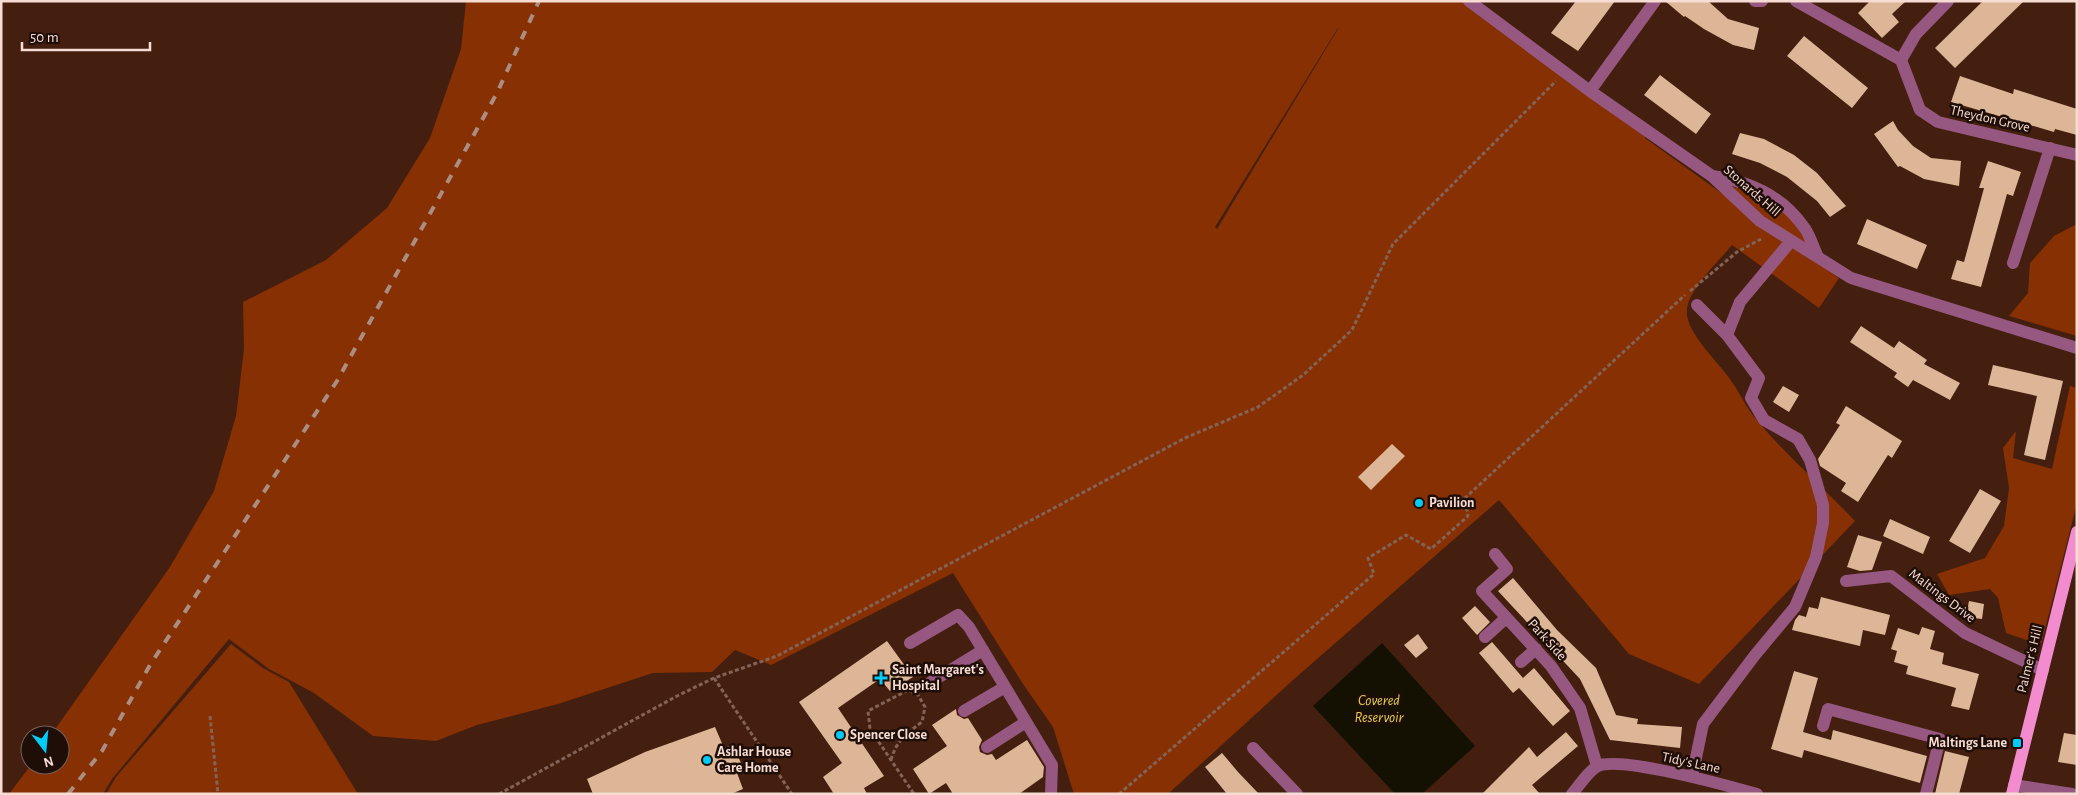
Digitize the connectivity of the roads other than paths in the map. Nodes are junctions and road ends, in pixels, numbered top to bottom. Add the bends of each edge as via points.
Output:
1 (1469, 1) edge
2 (1655, 1) edge
3 (1756, 1) edge
4 (1762, 1) edge
5 (1796, 1) edge
6 (1948, 1) edge
7 (1901, 60) junction
8 (1590, 91) junction
9 (2050, 148) junction
10 (2077, 155) edge
11 (1712, 176) junction
12 (1791, 241) junction
13 (1818, 257) junction
14 (2013, 263) dead end
15 (1697, 305) dead end
16 (1726, 335) junction
17 (2077, 348) edge
18 (2077, 532) edge
19 (1495, 554) dead end
20 (1846, 581) dead end
21 (1506, 618) junction
22 (1485, 637) dead end
23 (910, 642) dead end
24 (1536, 649) junction
25 (983, 650) junction
26 (1521, 662) dead end
27 (2044, 670) junction
28 (931, 682) dead end
29 (1005, 687) junction
30 (964, 711) dead end
31 (1026, 722) junction
32 (1823, 726) dead end
33 (986, 747) dead end
34 (1253, 748) dead end
35 (1597, 766) junction
36 (1692, 777) junction
37 (2013, 789) edge
38 (1054, 793) edge
39 (1297, 794) edge
40 (1572, 794) edge
41 (1758, 794) edge
42 (1926, 794) edge
43 (2072, 794) edge

1 - 8 street, Stonards Hill
2 - 8 street
3 - 4 street
5 - 7 street
6 - 7 street via 1916,34
7 - 9 street, Theydon Grove via 1920,110 1938,122
8 - 11 street, Stonards Hill
9 - 10 street, Theydon Grove
9 - 14 street
11 - 12 street, Stonards Hill via 1760,221
11 - 13 street via 1737,180 1764,191 1786,207 1804,227
12 - 13 street, Stonards Hill
12 - 16 street via 1740,302
13 - 17 street, Stonards Hill via 1851,278
15 - 16 street
16 - 36 street via 1759,378 1751,398 1764,420 1798,439 1810,460 1823,505 1823,523 1816,556 1795,607 1703,724
18 - 27 main road, Palmer's Hill
19 - 21 street, Park Side via 1507,570 1482,591
20 - 27 street, Maltings Drive via 1892,576 1965,634
21 - 22 street
21 - 24 street, Park Side
23 - 25 street via 958,615
24 - 26 street
24 - 35 street, Park Side via 1580,708
25 - 28 street
25 - 29 street
27 - 37 main road, Palmer's Hill
29 - 30 street
29 - 31 street
31 - 33 street
31 - 38 street via 1052,765
32 - 42 street via 1828,709 1940,739
34 - 39 street
35 - 36 street, Tidy's Lane via 1617,763
35 - 40 street
36 - 41 street, Tidy's Lane
37 - 43 street

